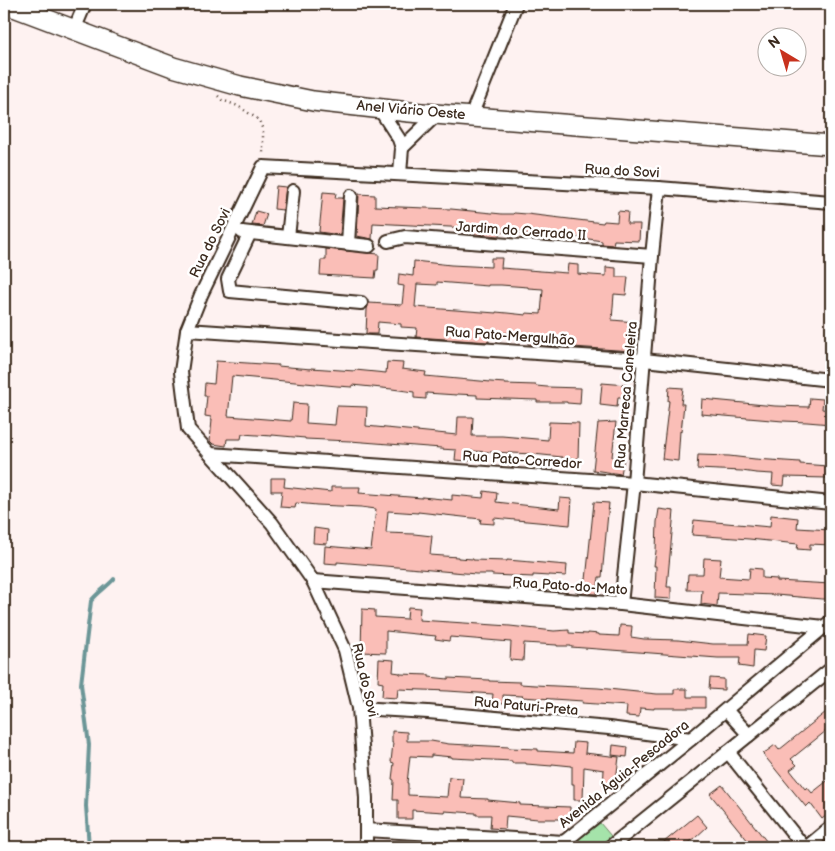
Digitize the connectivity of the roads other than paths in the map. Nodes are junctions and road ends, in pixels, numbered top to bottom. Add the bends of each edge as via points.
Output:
1 (6, 4) edge
2 (85, 4) edge
3 (516, 4) edge
4 (74, 30) junction
5 (379, 108) junction
6 (437, 114) junction
7 (471, 116) junction
8 (831, 145) edge
9 (402, 148) junction
10 (400, 174) junction
11 (659, 188) junction
12 (293, 191) dead end
13 (351, 196) dead end
14 (831, 202) edge
15 (232, 230) junction
16 (250, 233) junction
17 (288, 237) junction
18 (388, 241) dead end
19 (348, 243) junction
20 (369, 246) dead end
21 (652, 256) junction
22 (361, 304) dead end
23 (187, 330) junction
24 (644, 360) junction
25 (831, 380) edge
26 (210, 454) junction
27 (634, 483) junction
28 (831, 502) edge
29 (313, 581) junction
30 (621, 604) junction
31 (828, 624) edge
32 (831, 669) edge
33 (358, 708) junction
34 (726, 710) junction
35 (749, 735) junction
36 (691, 739) junction
37 (728, 752) junction
38 (831, 827) edge
39 (366, 830) junction
40 (366, 847) edge
41 (610, 847) edge
42 (805, 847) edge

1 - 4 main road, Anel Viário Oeste
2 - 4 street
3 - 7 street
4 - 5 main road, Anel Viário Oeste via 139,55 275,94
5 - 6 main road, Anel Viário Oeste
5 - 9 street
6 - 7 main road, Anel Viário Oeste
6 - 9 street
7 - 8 main road, Anel Viário Oeste
9 - 10 street
10 - 11 street, Rua do Sovi
10 - 15 street, Rua do Sovi via 263,167
11 - 14 street, Rua do Sovi
11 - 21 street, Rua Marreca Caneleira
12 - 17 street
13 - 19 street
15 - 16 street
15 - 23 street, Rua do Sovi
16 - 17 street
16 - 22 street via 228,279 230,291
17 - 19 street
18 - 21 street, Jardim do Cerrado II via 405,237
19 - 20 street
21 - 24 street, Rua Marreca Caneleira
23 - 24 street, Rua Pato-Mergulhão
23 - 26 street, Rua do Sovi via 181,372 188,429
24 - 25 street, Rua Pato-Mergulhão
24 - 27 street, Rua Marreca Caneleira
26 - 27 street, Rua Pato-Corredor
26 - 29 street, Rua do Sovi via 272,523
27 - 28 street, Rua Pato-Corredor
27 - 30 street, Rua Marreca Caneleira
29 - 30 street, Rua Pato-do-Mato
29 - 33 street, Rua do Sovi via 345,650
30 - 31 street, Rua Pato-do-Mato
31 - 34 street, Avenida Águia-Pescadora
32 - 35 street
33 - 36 street, Rua Paturi-Preta via 609,728
33 - 39 street, Rua do Sovi
34 - 35 street
34 - 36 street, Avenida Águia-Pescadora
35 - 37 street
36 - 39 street, Avenida Águia-Pescadora via 564,842
37 - 41 street
37 - 42 street
38 - 42 street
39 - 40 street, Rua do Sovi

